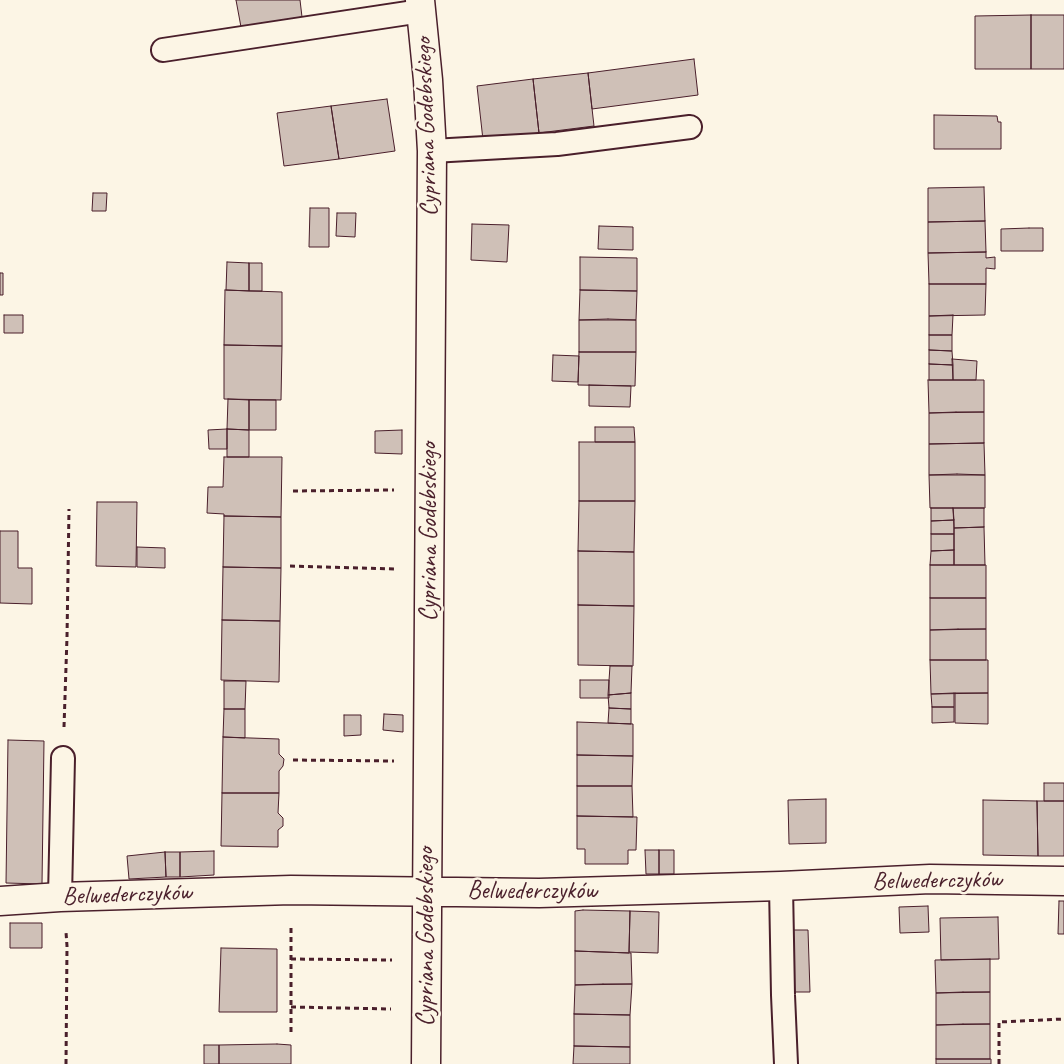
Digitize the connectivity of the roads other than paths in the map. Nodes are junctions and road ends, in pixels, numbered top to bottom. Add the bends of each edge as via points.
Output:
1 (420, 6) edge
2 (163, 50) dead end
3 (690, 127) dead end
4 (432, 151) junction
5 (63, 758) road end
6 (1064, 881) edge
7 (781, 886) junction
8 (427, 892) junction
9 (62, 897) junction
10 (0, 901) edge
11 (426, 1064) edge
12 (786, 1064) edge

1 - 2 lane
1 - 4 street, Cypriana Godebskiego
3 - 4 lane via 557,144
4 - 8 street, Cypriana Godebskiego
5 - 9 lane
6 - 7 street, Belwederczyków via 930,879
7 - 8 street, Belwederczyków via 539,893
7 - 12 lane
8 - 9 street, Belwederczyków via 291,890
8 - 11 street, Cypriana Godebskiego
9 - 10 street, Belwederczyków

